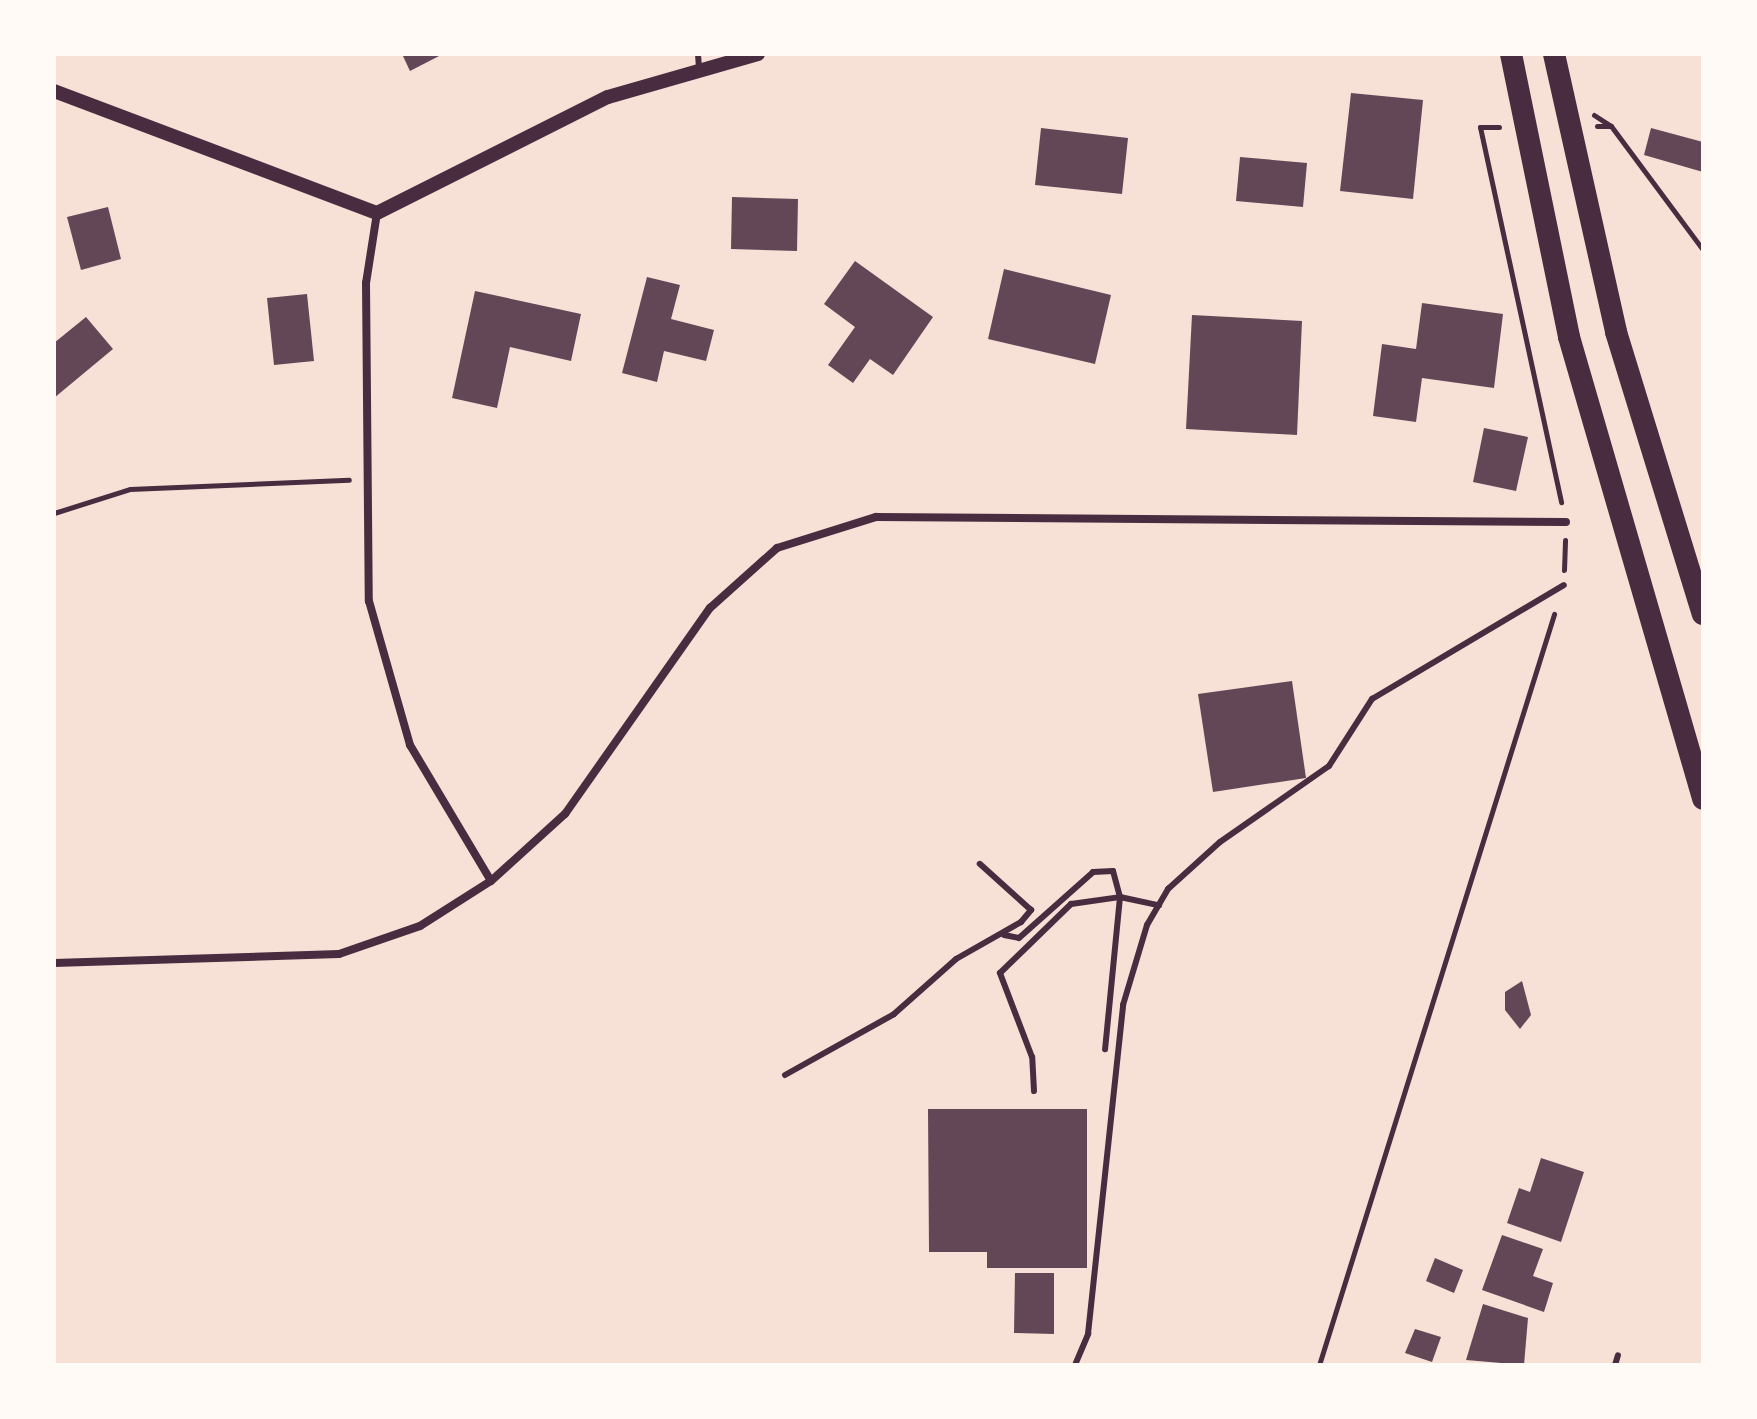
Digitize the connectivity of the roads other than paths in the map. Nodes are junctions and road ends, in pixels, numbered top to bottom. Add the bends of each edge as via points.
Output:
1 (698, 54) edge
2 (758, 54) edge
3 (1511, 54) edge
4 (1554, 54) edge
5 (699, 70) junction
6 (54, 91) edge
7 (377, 213) junction
8 (1566, 522) road end
9 (1564, 585) road end
10 (1703, 614) edge
11 (1703, 799) edge
12 (980, 864) dead end
13 (491, 881) junction
14 (1120, 897) junction
15 (1159, 905) junction
16 (1004, 935) junction
17 (54, 963) edge
18 (1105, 1049) dead end
19 (785, 1075) dead end
20 (1034, 1091) dead end
21 (1618, 1355) dead end
22 (1075, 1365) edge
23 (1615, 1365) edge

1 - 5 lane
2 - 5 street
3 - 11 highway via 1535,198 1612,496
4 - 10 highway via 1582,205
5 - 7 street via 608,97
6 - 7 street
7 - 13 street via 366,283 372,480 369,601 410,745
8 - 13 street via 876,517 777,548 710,608 565,814
9 - 15 lane via 1372,699 1329,766 1220,842
12 - 16 lane via 1031,910
13 - 17 street via 420,926 339,954
14 - 15 lane
14 - 16 lane via 1113,871 1093,872 1019,938
14 - 18 lane
14 - 20 lane via 1071,904 1000,973 1032,1057
15 - 22 lane via 1123,1005 1088,1334
16 - 19 lane via 956,959 894,1014
21 - 23 lane

